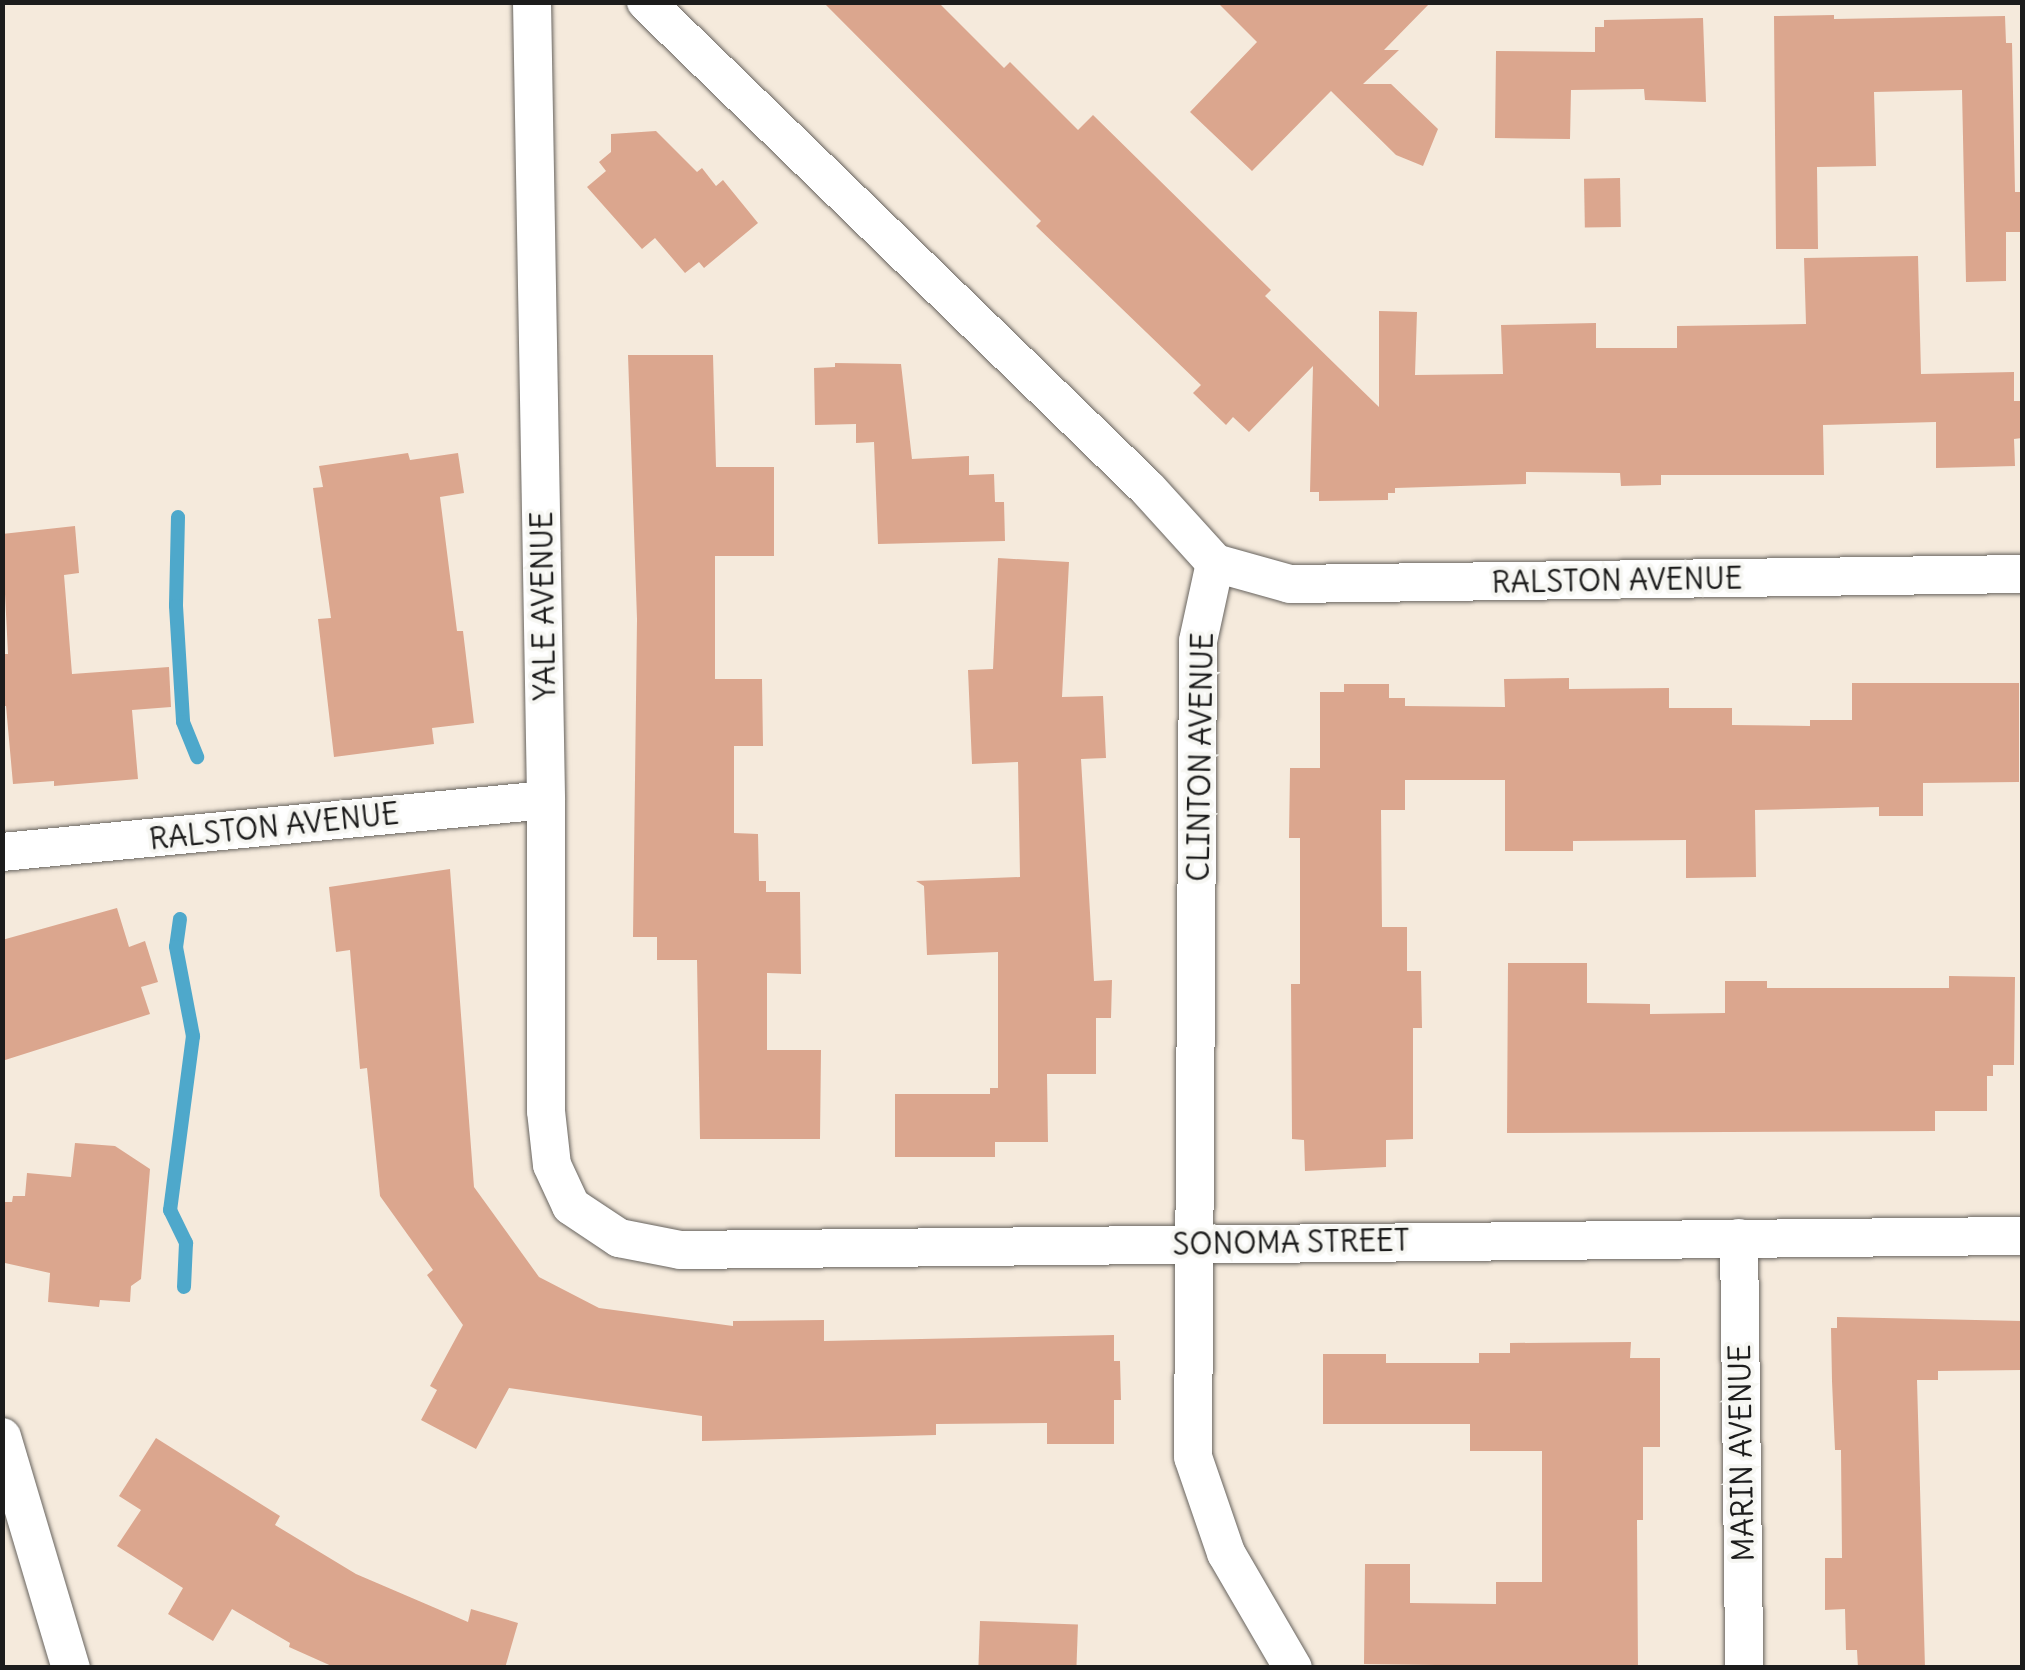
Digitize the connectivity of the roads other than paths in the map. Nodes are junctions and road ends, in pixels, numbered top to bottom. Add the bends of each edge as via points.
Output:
1 (532, 2) edge
2 (646, 2) edge
3 (1215, 563) junction
4 (2022, 574) edge
5 (546, 800) junction
6 (2, 852) edge
7 (570, 1206) joint
8 (2022, 1236) edge
9 (1739, 1238) junction
10 (1196, 1243) junction
11 (2, 1437) edge
12 (70, 1668) edge
13 (1293, 1668) edge
14 (1744, 1668) edge

1 - 5 street, YALE AVENUE
2 - 3 street via 1148,489
3 - 4 street, RALSTON AVENUE via 1290,584
3 - 10 street, CLINTON AVENUE via 1198,641
5 - 6 street, RALSTON AVENUE
5 - 7 street, YALE AVENUE via 546,1111 552,1165
7 - 10 street, SONOMA STREET via 619,1238 680,1250
8 - 9 street, SONOMA STREET
9 - 10 street, SONOMA STREET
9 - 14 street, MARIN AVENUE
10 - 13 street, CLINTON AVENUE via 1194,1456 1226,1553
11 - 12 street

